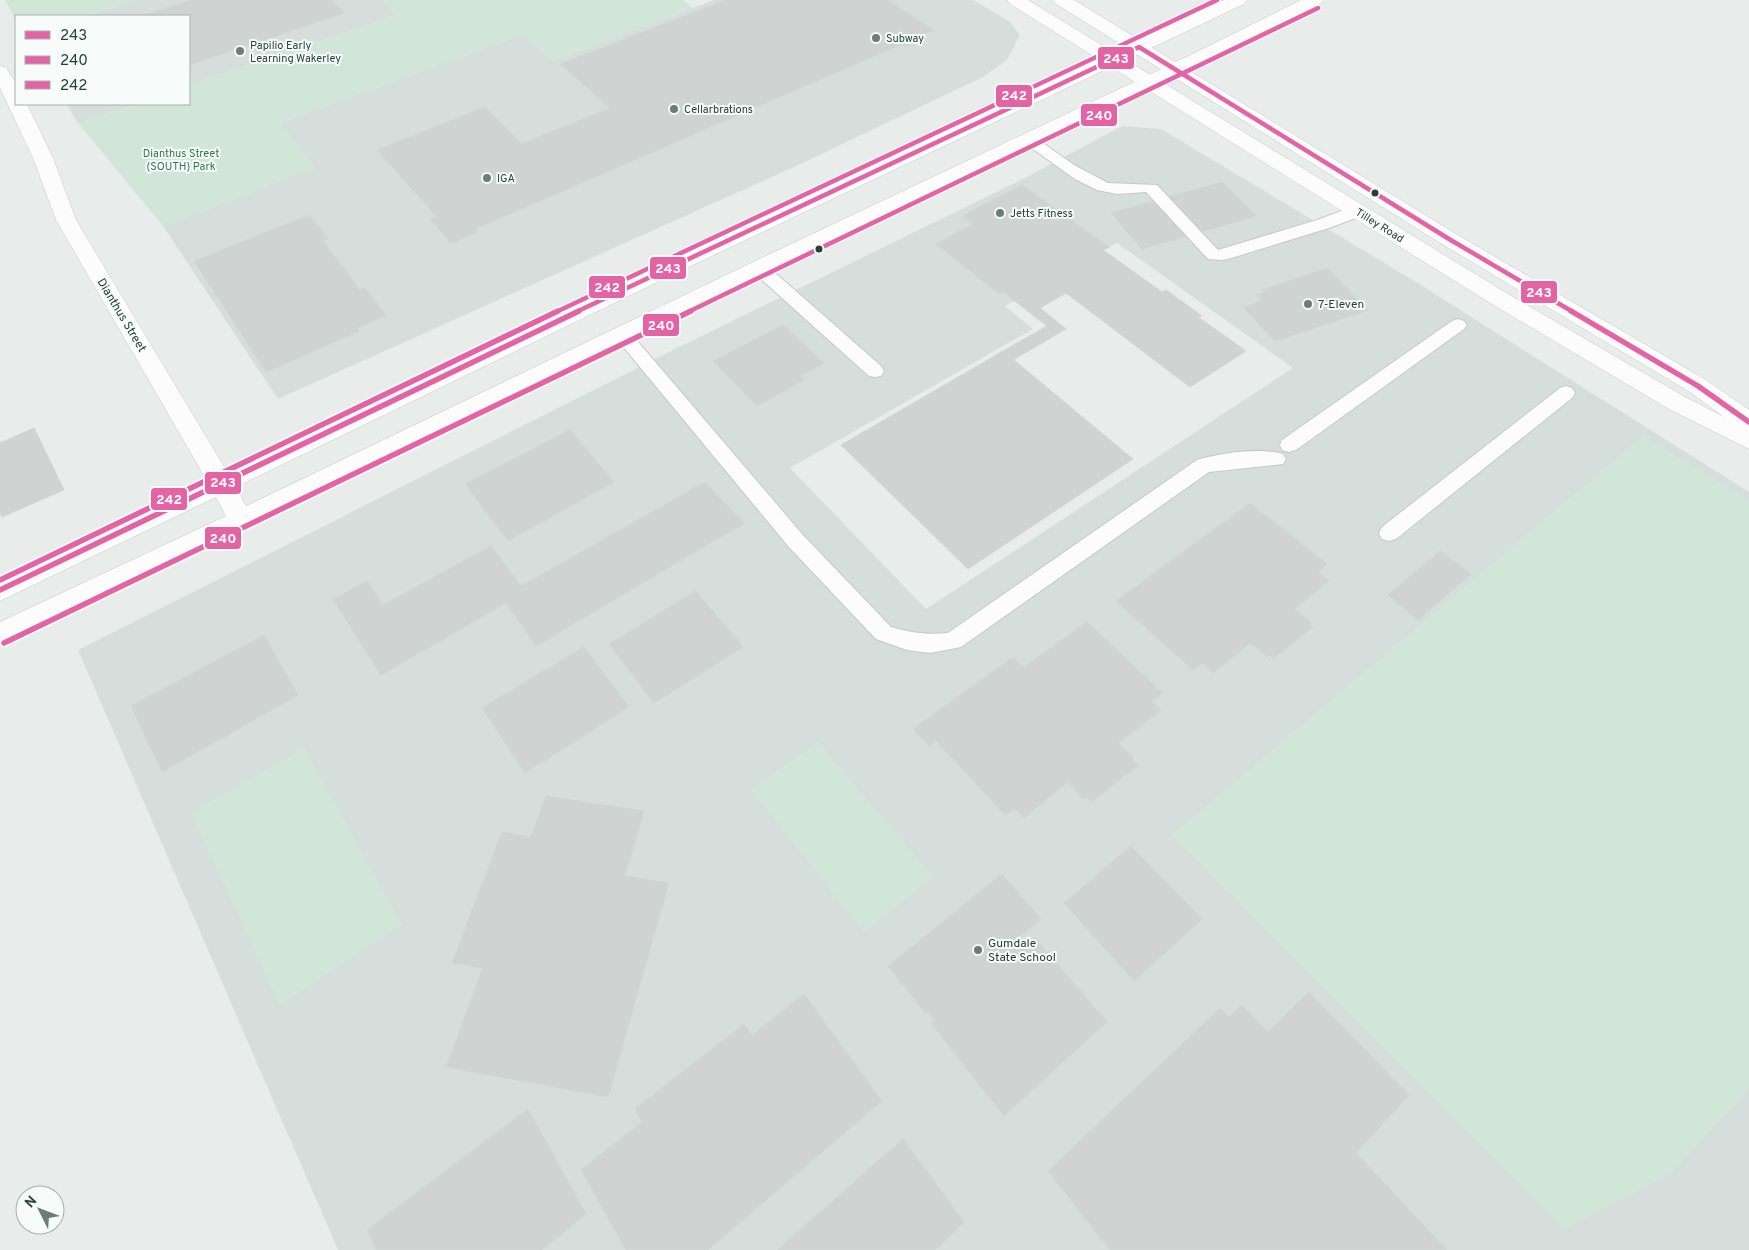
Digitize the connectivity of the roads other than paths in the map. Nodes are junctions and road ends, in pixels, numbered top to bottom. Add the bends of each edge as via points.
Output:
1 (1016, 0) edge
2 (1062, 0) edge
3 (1238, 0) edge
4 (1314, 0) edge
5 (1139, 47) junction
6 (1111, 59) junction
7 (1176, 69) junction
8 (0, 71) edge
9 (1148, 83) junction
10 (15, 98) edge
11 (18, 105) edge
12 (1028, 139) junction
13 (1358, 211) junction
14 (760, 268) junction
15 (1458, 325) dead end
16 (622, 334) junction
17 (875, 371) dead end
18 (1566, 393) dead end
19 (1749, 422) edge
20 (1749, 440) edge
21 (1288, 445) dead end
22 (1276, 459) dead end
23 (221, 484) junction
24 (241, 520) junction
25 (1390, 533) dead end
26 (0, 590) edge
27 (0, 635) edge

1 - 6 street, Tilley Road
2 - 5 street, Tilley Road
3 - 5 street
4 - 7 street
5 - 6 street
5 - 7 street, Tilley Road
6 - 9 street, Tilley Road
6 - 23 street
7 - 9 street
7 - 19 street, Tilley Road via 1449,239 1698,386
8 - 10 street, Dianthus Street
9 - 12 street
9 - 13 street, Tilley Road
11 - 23 street, Dianthus Street via 66,220
12 - 13 lane via 1096,185 1114,190 1141,186 1152,188 1214,255
12 - 14 street
13 - 20 street, Tilley Road via 1605,361
14 - 16 street
14 - 17 lane
15 - 21 lane
16 - 22 lane via 795,540 884,633 907,641 930,644 953,641 1204,465
16 - 24 street
18 - 25 lane
23 - 24 street, Dianthus Street
23 - 26 street
24 - 27 street

